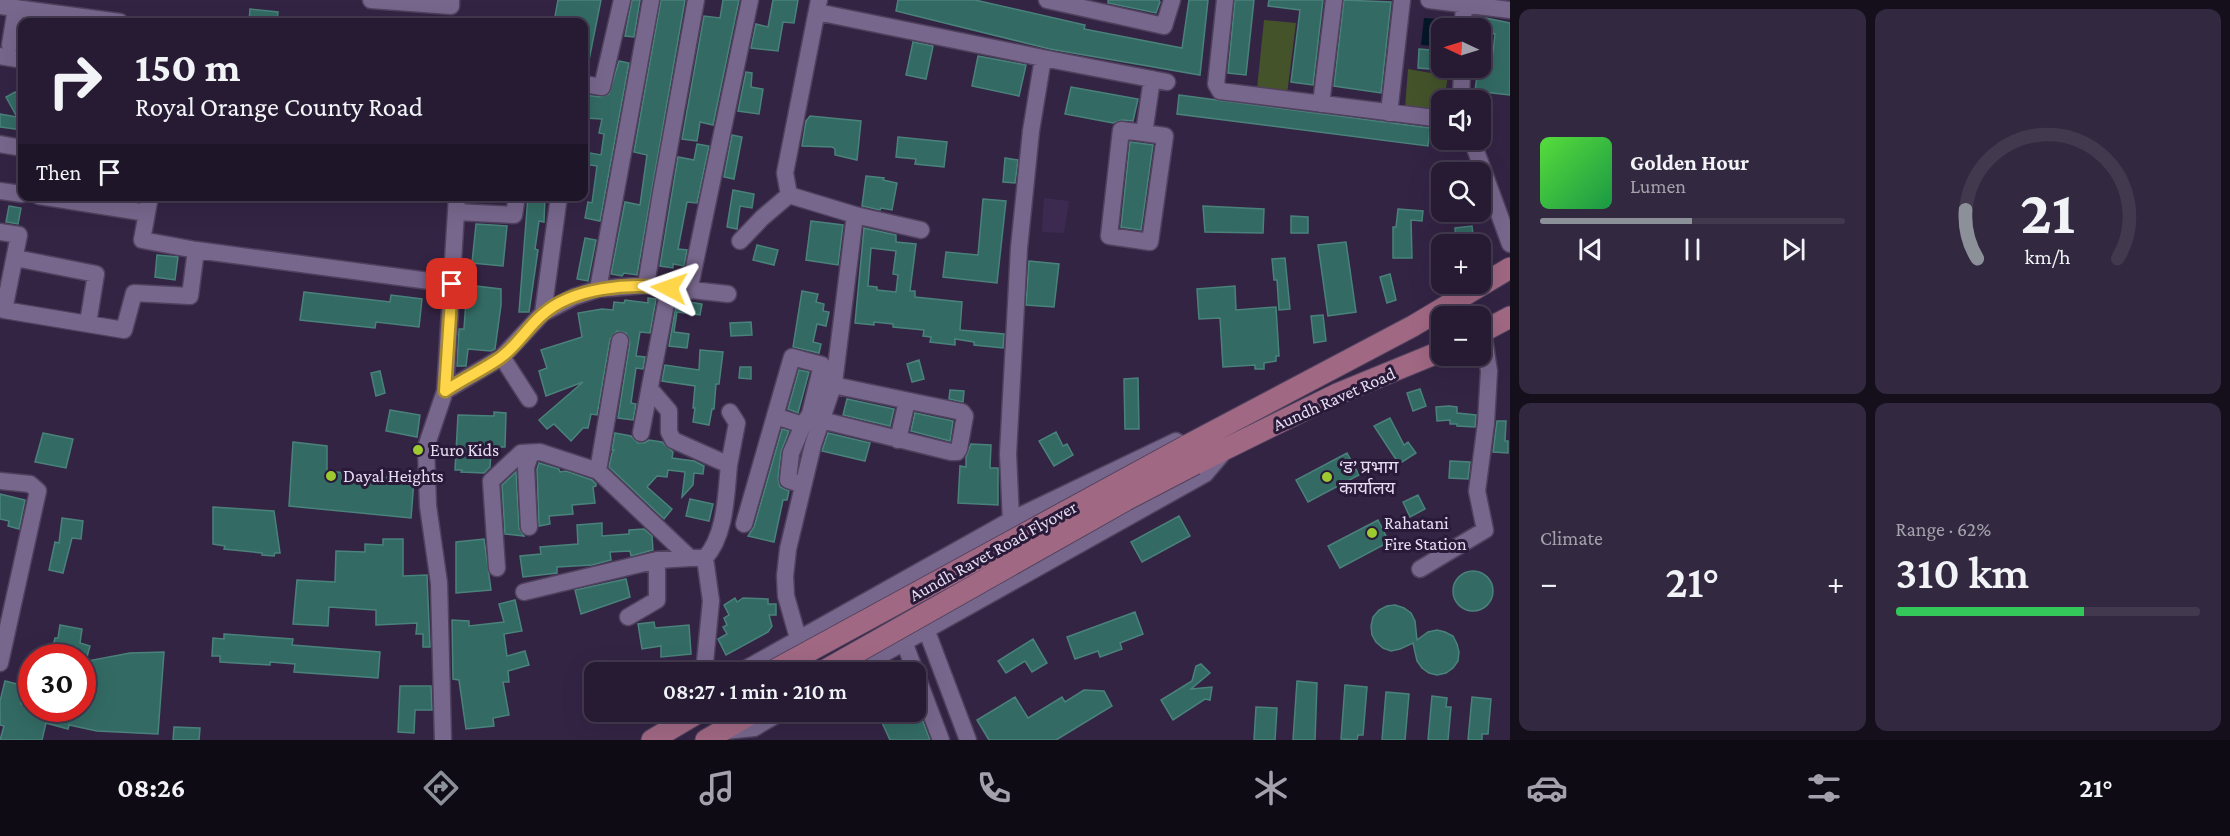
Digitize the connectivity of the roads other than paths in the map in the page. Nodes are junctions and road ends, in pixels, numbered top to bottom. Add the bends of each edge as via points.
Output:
1 (371, 0) edge
2 (452, 0) edge
3 (622, 0) edge
4 (651, 0) edge
5 (696, 0) edge
6 (750, 0) edge
7 (1047, 0) edge
8 (1172, 0) edge
9 (1225, 0) edge
10 (1334, 0) edge
11 (1402, 0) edge
12 (1429, 0) edge
13 (1463, 2) edge
14 (818, 6) edge
15 (8, 7) edge
16 (1510, 10) edge
17 (90, 18) edge
18 (1463, 18) edge
19 (5, 51) edge
20 (1043, 58) junction
21 (588, 85) edge
22 (1321, 104) junction
23 (1389, 113) junction
24 (1431, 118) edge
25 (1144, 133) junction
26 (0, 144) edge
27 (18, 146) edge
28 (1476, 150) edge
29 (0, 191) edge
30 (18, 193) edge
31 (789, 195) junction
32 (100, 201) edge
33 (516, 201) edge
34 (559, 201) edge
35 (457, 204) edge
36 (148, 205) edge
37 (855, 215) junction
38 (921, 230) dead end
39 (0, 232) edge
40 (740, 241) dead end
41 (1510, 244) edge
42 (196, 250) junction
43 (15, 258) junction
44 (1510, 268) edge
45 (5, 278) edge
46 (452, 284) junction
47 (1510, 284) edge
48 (646, 285) junction
49 (669, 288) junction
50 (598, 289) junction
51 (688, 291) junction
52 (728, 294) dead end
53 (1471, 306) edge
54 (543, 314) junction
55 (1510, 317) edge
56 (88, 323) junction
57 (1431, 324) edge
58 (1413, 326) junction
59 (1491, 327) edge
60 (620, 341) dead end
61 (1431, 356) edge
62 (502, 357) junction
63 (1488, 366) edge
64 (833, 385) junction
65 (650, 389) junction
66 (445, 391) junction
67 (529, 399) dead end
68 (907, 401) junction
69 (730, 412) dead end
70 (775, 416) junction
71 (821, 420) junction
72 (803, 425) junction
73 (1214, 431) junction
74 (641, 434) dead end
75 (898, 440) junction
76 (1226, 448) junction
77 (531, 453) junction
78 (1191, 455) junction
79 (729, 465) junction
80 (598, 471) junction
81 (0, 481) edge
82 (803, 485) junction
83 (1011, 519) junction
84 (744, 524) dead end
85 (529, 527) dead end
86 (698, 558) junction
87 (657, 560) junction
88 (497, 568) dead end
89 (1420, 569) dead end
90 (906, 579) junction
91 (886, 590) junction
92 (524, 592) dead end
93 (628, 617) dead end
94 (926, 629) junction
95 (798, 638) junction
96 (904, 641) junction
97 (705, 662) edge
98 (757, 662) edge
99 (790, 662) edge
100 (840, 662) edge
101 (867, 662) edge
102 (0, 663) edge
103 (682, 722) edge
104 (738, 722) edge
105 (764, 722) edge
106 (714, 736) edge
107 (443, 740) edge
108 (652, 740) edge
109 (941, 740) edge
110 (968, 740) edge

1 - 2 street via 451,6
3 - 21 street via 602,87
4 - 50 street
5 - 48 street
6 - 51 street
7 - 8 street via 1164,26
9 - 22 street via 1216,84 1220,91
10 - 22 street
11 - 23 street
12 - 13 street
13 - 16 street
13 - 18 street
14 - 20 street
14 - 31 street via 785,173
15 - 17 street
15 - 19 street
20 - 25 street via 1159,81
20 - 83 street via 1019,248 1008,454
22 - 23 street
23 - 24 street
25 - 25 street via 1121,130 1109,236 1150,242 1165,136
26 - 27 street
28 - 41 street
29 - 30 street
31 - 37 street
31 - 40 street
32 - 36 street
33 - 35 street via 514,215
34 - 54 street
35 - 46 street
36 - 42 street via 142,240
37 - 38 street
37 - 64 street
39 - 43 street via 19,235
42 - 46 street
42 - 56 street via 190,296 134,293 124,330
43 - 45 street
43 - 56 street via 96,274
44 - 58 main road, Aundh Ravet Road
45 - 56 street via 4,310
46 - 66 street
47 - 53 main road
48 - 49 street
48 - 50 street
49 - 51 street
49 - 65 street
50 - 54 street
51 - 52 street
54 - 62 street
55 - 59 main road
57 - 58 main road, Aundh Ravet Road
58 - 73 main road, Aundh Ravet Road
60 - 80 street
61 - 76 main road, Aundh Ravet Road via 1337,394
62 - 66 street
62 - 67 street
63 - 89 street via 1477,491 1485,530
64 - 68 street
64 - 71 street
65 - 74 street
65 - 79 street via 669,411 673,440
66 - 107 street via 426,447 428,506 439,583
68 - 75 street
68 - 75 street via 964,413 959,449 951,452
69 - 79 street via 737,423
70 - 72 street
70 - 72 street via 792,357 822,365 810,414
70 - 84 street
71 - 75 street
71 - 82 street
72 - 82 street via 791,453 788,480
73 - 78 main road, Aundh Ravet Road Flyover
73 - 83 street via 1178,440
76 - 78 main road, Aundh Ravet Road Flyover
76 - 94 street via 1204,474
77 - 80 street via 540,452
77 - 85 street via 526,467
77 - 88 street via 521,453 491,481
78 - 99 main road, Aundh Ravet Road Flyover, bridge
78 - 100 main road, Aundh Ravet Road Flyover, bridge via 1106,511
79 - 86 street via 722,521 710,552
80 - 86 street
81 - 102 street via 30,484 38,491
82 - 95 street via 785,576 786,596
83 - 90 street
86 - 87 street
86 - 97 street via 711,601
87 - 92 street
87 - 93 street via 657,600
90 - 91 street
90 - 94 street
91 - 95 street
91 - 96 street
94 - 96 street
94 - 110 street
95 - 98 street
96 - 101 street
96 - 109 street
103 - 108 main road
104 - 106 main road
105 - 106 street via 754,728

